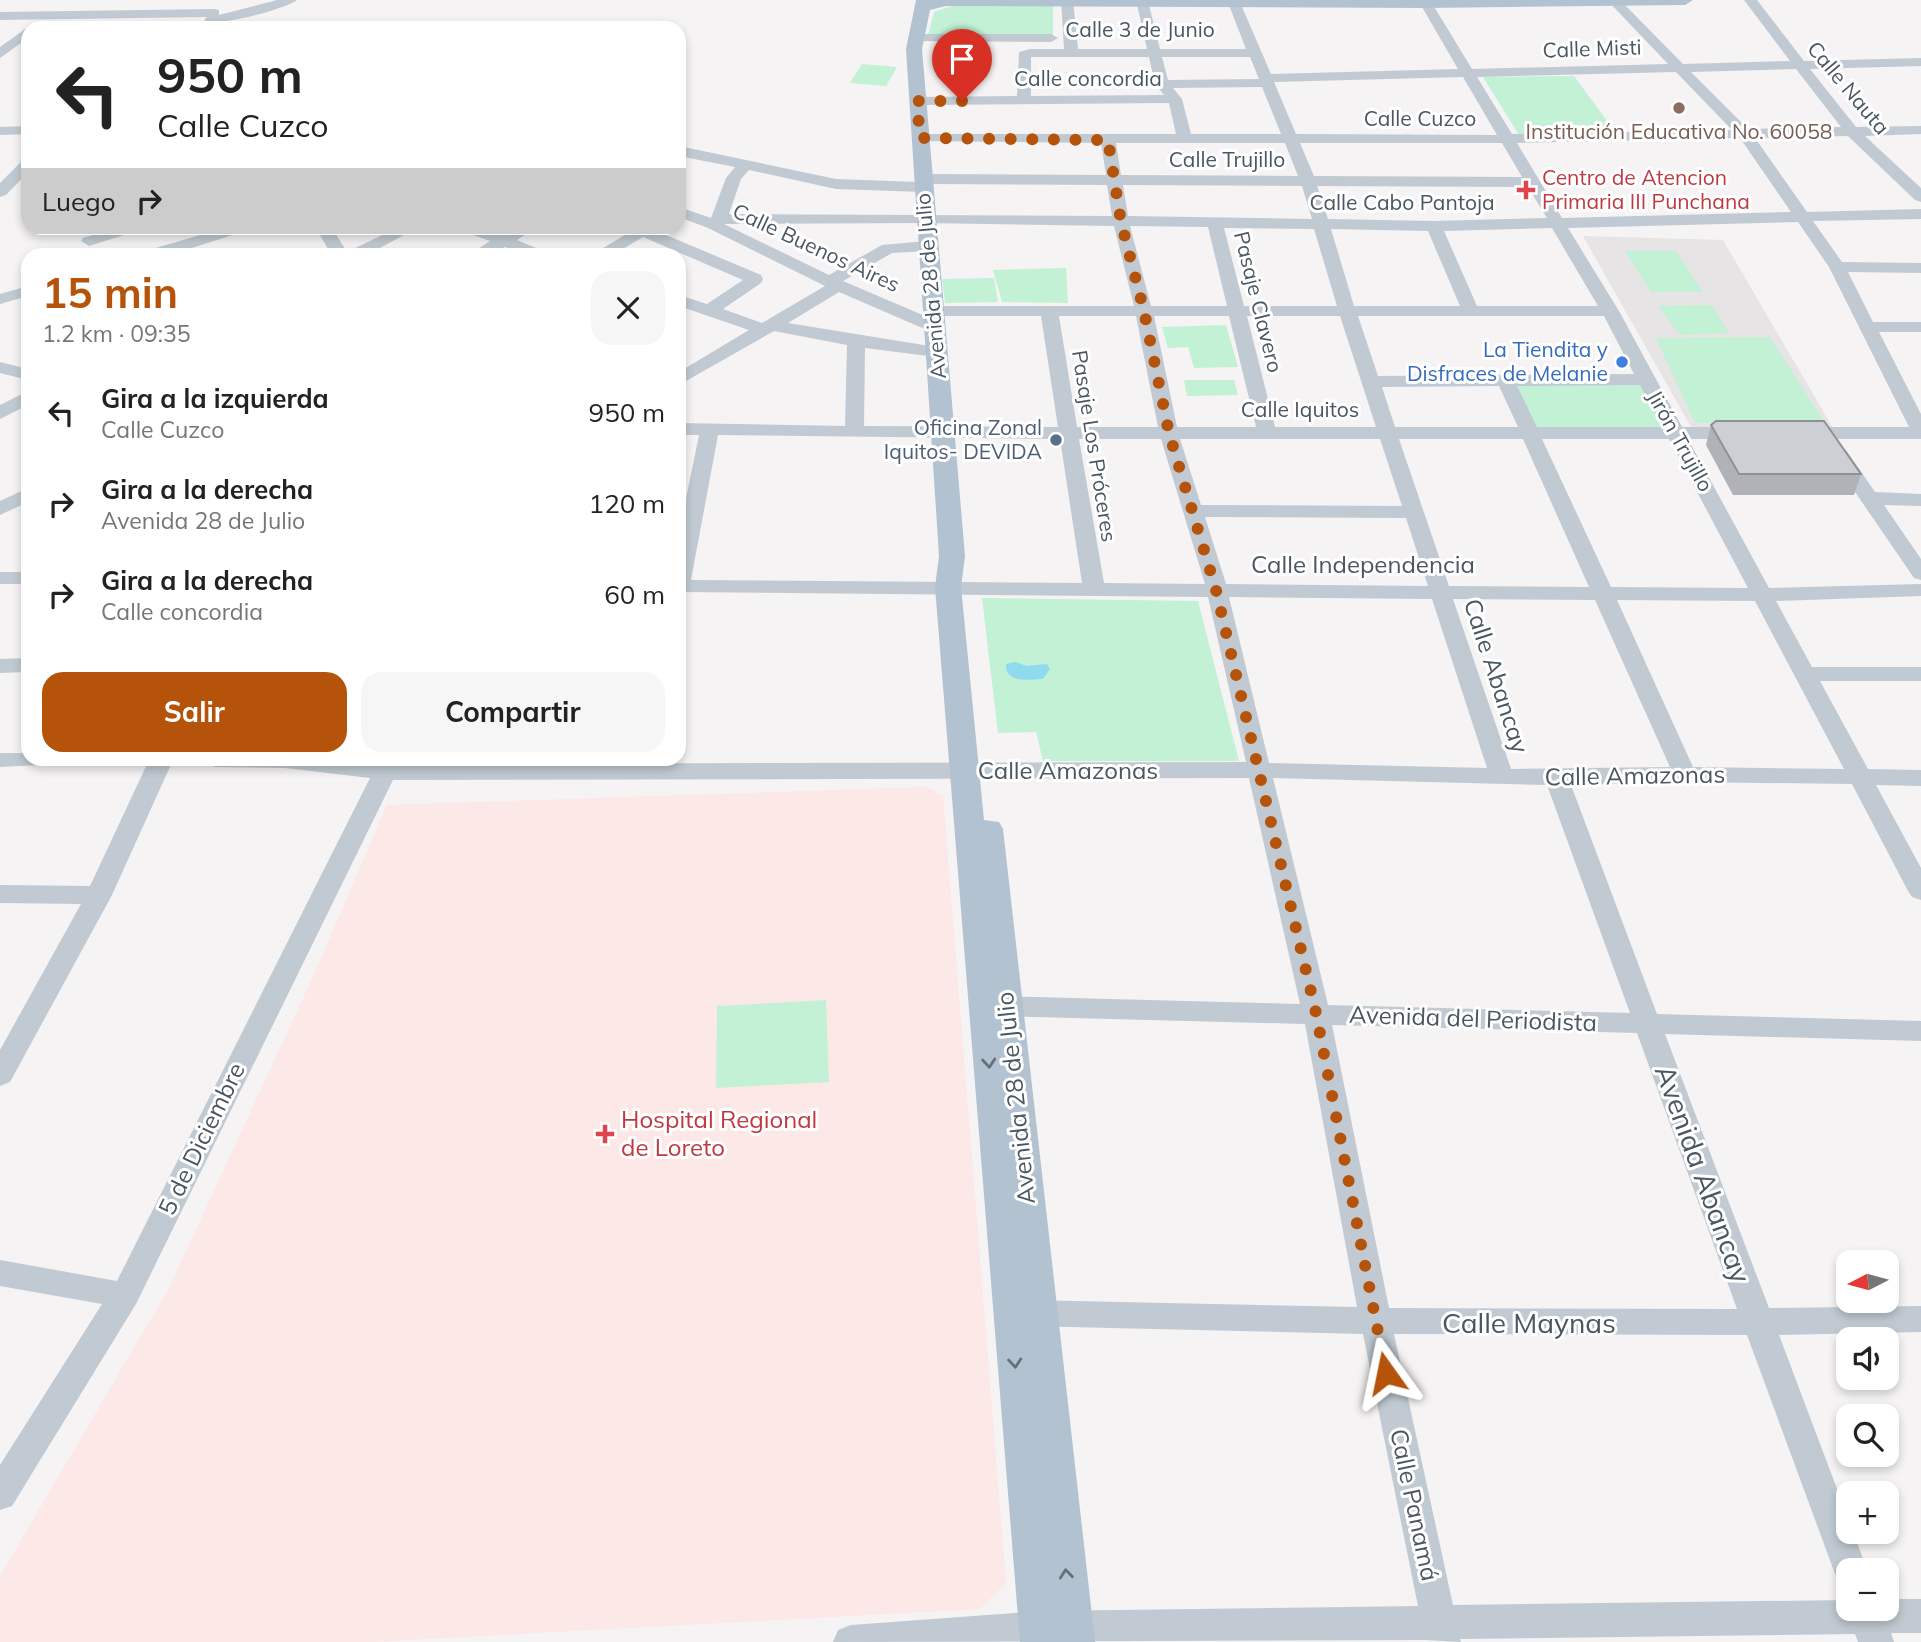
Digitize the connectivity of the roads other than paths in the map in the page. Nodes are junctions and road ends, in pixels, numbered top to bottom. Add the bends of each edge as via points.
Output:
1 (291, 0) edge
2 (1685, 0) edge
3 (1750, 0) edge
4 (1067, 1) edge
5 (1142, 1) edge
6 (1233, 1) edge
7 (1425, 1) edge
8 (1614, 1) edge
9 (927, 6) edge
10 (46, 15) junction
11 (213, 15) edge
12 (0, 16) edge
13 (123, 16) junction
14 (39, 21) edge
15 (118, 21) edge
16 (21, 36) edge
17 (915, 38) junction
18 (1069, 38) junction
19 (1071, 53) junction
20 (1154, 53) junction
21 (1256, 53) junction
22 (0, 54) edge
23 (1921, 62) edge
24 (1798, 64) junction
25 (1678, 67) junction
26 (1468, 74) junction
27 (1266, 80) junction
28 (1161, 84) junction
29 (1175, 99) junction
30 (1024, 100) junction
31 (917, 101) junction
32 (21, 129) edge
33 (1921, 130) edge
34 (0, 131) edge
35 (1852, 132) junction
36 (1746, 136) junction
37 (920, 138) junction
38 (1506, 139) junction
39 (1108, 140) junction
40 (1185, 140) junction
41 (1290, 141) junction
42 (686, 152) edge
43 (745, 165) junction
44 (21, 170) edge
45 (1921, 171) edge
46 (1895, 172) junction
47 (734, 178) junction
48 (810, 180) junction
49 (1114, 180) junction
50 (1308, 181) junction
51 (1532, 182) junction
52 (923, 183) junction
53 (0, 192) edge
54 (1921, 197) edge
55 (686, 214) edge
56 (1921, 214) edge
57 (1800, 216) junction
58 (926, 218) junction
59 (717, 222) junction
60 (1121, 222) junction
61 (1558, 223) junction
62 (1215, 224) junction
63 (1323, 225) junction
64 (1434, 226) junction
65 (91, 235) edge
66 (216, 235) edge
67 (394, 235) edge
68 (487, 235) edge
69 (515, 235) edge
70 (635, 235) edge
71 (658, 235) edge
72 (504, 241) junction
73 (927, 246) junction
74 (103, 248) edge
75 (174, 248) edge
76 (368, 248) edge
77 (490, 248) edge
78 (524, 248) edge
79 (612, 248) edge
80 (1837, 267) junction
81 (1921, 268) edge
82 (834, 283) junction
83 (21, 293) edge
84 (0, 299) edge
85 (686, 303) edge
86 (1348, 310) junction
87 (1470, 310) junction
88 (709, 311) junction
89 (1049, 311) junction
90 (1144, 311) junction
91 (1237, 311) junction
92 (1610, 311) junction
93 (932, 318) junction
94 (1867, 327) junction
95 (1921, 327) edge
96 (769, 328) junction
97 (856, 341) junction
98 (936, 352) junction
99 (0, 367) edge
100 (21, 373) edge
101 (686, 376) edge
102 (1647, 379) junction
103 (1506, 381) junction
104 (1372, 382) junction
105 (21, 401) edge
106 (0, 413) edge
107 (686, 429) edge
108 (709, 430) junction
109 (854, 432) junction
110 (944, 433) junction
111 (1068, 433) junction
112 (1169, 433) junction
113 (1267, 433) junction
114 (1390, 433) junction
115 (1531, 433) junction
116 (1676, 433) junction
117 (1757, 433) edge
118 (1784, 433) edge
119 (1825, 433) junction
120 (1921, 433) edge
121 (21, 498) edge
122 (1870, 498) junction
123 (1921, 500) edge
124 (0, 509) edge
125 (1193, 511) junction
126 (1415, 512) junction
127 (686, 550) edge
128 (1921, 573) edge
129 (954, 577) junction
130 (0, 578) edge
131 (21, 578) edge
132 (686, 586) edge
133 (1094, 589) junction
134 (1216, 590) junction
135 (1921, 590) edge
136 (1441, 592) junction
137 (1601, 593) junction
138 (1764, 595) junction
139 (21, 665) edge
140 (0, 666) edge
141 (1807, 674) junction
142 (1921, 674) edge
143 (0, 760) edge
144 (21, 760) edge
145 (159, 766) edge
146 (336, 766) edge
147 (462, 766) edge
148 (639, 767) edge
149 (1260, 770) junction
150 (973, 771) junction
151 (385, 772) junction
152 (1685, 774) junction
153 (1501, 776) junction
154 (1861, 777) junction
155 (1556, 778) junction
156 (1921, 778) edge
157 (1921, 891) edge
158 (0, 894) edge
159 (99, 895) junction
160 (995, 1006) junction
161 (1316, 1013) junction
162 (1648, 1025) junction
163 (1921, 1031) edge
164 (0, 1075) edge
165 (0, 1273) edge
166 (125, 1295) junction
167 (1025, 1313) junction
168 (1921, 1319) edge
169 (1376, 1322) junction
170 (1758, 1323) junction
171 (0, 1495) edge
172 (1846, 1558) edge
173 (1921, 1616) edge
174 (1869, 1622) edge
175 (1441, 1633) edge
176 (1057, 1635) edge
177 (851, 1642) edge

1 - 11 street via 227,18
2 - 8 main road
3 - 24 street, Calle Nauta
4 - 5 main road
4 - 9 main road
4 - 18 street
5 - 6 main road
5 - 20 street
6 - 7 main road
6 - 21 street, Calle Abancay
7 - 8 main road
7 - 26 street, Jirón Trujillo
8 - 25 street
9 - 17 main road, Avenida 28 de Julio
10 - 12 street
10 - 13 street
10 - 14 street
11 - 13 street
13 - 15 street
16 - 22 street
17 - 18 street
17 - 31 main road, Avenida 28 de Julio
18 - 19 street
19 - 20 street, Calle 3 de Junio
19 - 30 street, Calle 3 de Junio via 1024,55
20 - 21 street, Calle 3 de Junio
20 - 28 street
21 - 27 street, Calle Abancay
23 - 24 street, Calle Misti
24 - 25 street, Calle Misti
24 - 35 street, Calle Nauta
25 - 26 street, Calle Misti
25 - 36 street
26 - 27 street, Calle Misti
26 - 38 street, Jirón Trujillo
27 - 28 street, Calle Misti
27 - 41 street, Calle Abancay
28 - 29 street
29 - 30 street, Calle concordia
29 - 40 street
30 - 31 street, Calle concordia
31 - 37 main road, Avenida 28 de Julio
32 - 34 street
33 - 35 street, Calle Cuzco
35 - 36 street, Calle Cuzco
35 - 46 street, Calle Nauta
36 - 38 street, Calle Cuzco
36 - 57 street
37 - 39 street, Calle Cuzco
37 - 52 main road, Avenida 28 de Julio
38 - 41 street, Calle Cuzco
38 - 51 street, Jirón Trujillo
39 - 40 street, Calle Cuzco
39 - 49 street, Calle Panamá
40 - 41 street, Calle Cuzco
41 - 50 street, Calle Abancay
42 - 43 street
43 - 47 street
43 - 48 street
44 - 53 street
45 - 46 street
46 - 54 street, Calle Nauta
47 - 48 street
47 - 59 street
48 - 52 street, Calle Trujillo
49 - 50 street, Calle Trujillo
49 - 52 street, Calle Trujillo
49 - 60 street, Calle Panamá
50 - 51 street, Calle Trujillo
50 - 63 street, Calle Abancay
51 - 61 street, Jirón Trujillo
52 - 58 main road, Avenida 28 de Julio
55 - 59 street, Calle Buenos Aires
56 - 57 street, Calle Cabo Pantoja
57 - 61 street, Calle Cabo Pantoja
57 - 80 street
58 - 59 street, Calle Cabo Pantoja
58 - 60 street, Calle Cabo Pantoja
58 - 73 main road, Avenida 28 de Julio
59 - 82 street, Calle Buenos Aires
60 - 62 street, Calle Cabo Pantoja
60 - 90 street, Calle Panamá
61 - 64 street, Calle Cabo Pantoja
61 - 92 street, Jirón Trujillo
62 - 63 street, Calle Cabo Pantoja
62 - 91 street, Pasaje Clavero
63 - 64 street, Calle Cabo Pantoja
63 - 86 street, Calle Abancay
64 - 87 street
65 - 74 street
66 - 75 street
67 - 76 street
68 - 72 street
69 - 72 street
70 - 79 street
71 - 88 street via 755,279
72 - 77 street
72 - 78 street
73 - 82 street via 888,248
73 - 93 main road, Avenida 28 de Julio
80 - 81 street
80 - 94 street
82 - 93 street, Calle Buenos Aires
82 - 96 street
83 - 84 street
85 - 88 street
86 - 87 street
86 - 91 street
86 - 104 street, Calle Abancay
87 - 92 street
88 - 96 street
89 - 90 street
89 - 93 street
89 - 111 street, Pasaje Los Próceres
90 - 91 street
90 - 112 street, Calle Panamá
91 - 113 street, Pasaje Clavero
92 - 102 street, Jirón Trujillo
93 - 98 main road, Avenida 28 de Julio
94 - 95 street
94 - 120 street
96 - 97 street
96 - 101 street
97 - 98 street
97 - 109 street
98 - 110 main road, Avenida 28 de Julio
99 - 100 street
102 - 103 street
102 - 116 street, Jirón Trujillo
103 - 104 street
103 - 115 street
104 - 114 street, Calle Abancay
105 - 106 street
107 - 108 street, Calle Iquitos
108 - 109 street, Calle Iquitos
108 - 127 street
109 - 110 street, Calle Iquitos
110 - 111 street, Calle Iquitos
110 - 129 main road, Avenida 28 de Julio
111 - 112 street, Calle Iquitos
111 - 133 street, Pasaje Los Próceres
112 - 113 street, Calle Iquitos
112 - 125 street, Calle Panamá
113 - 114 street, Calle Iquitos
114 - 115 street, Calle Iquitos
114 - 126 street, Calle Abancay
115 - 116 street, Calle Iquitos
115 - 137 street
116 - 117 street, Calle Iquitos
116 - 138 street, Jirón Trujillo
118 - 119 street
119 - 120 street
119 - 122 street
121 - 124 street
122 - 123 street
122 - 128 street
125 - 126 street
125 - 134 street, Calle Panamá
126 - 136 street, Calle Abancay
129 - 132 street, Calle Independencia
129 - 133 street, Calle Independencia
129 - 150 main road, Avenida 28 de Julio
130 - 131 street
133 - 134 street, Calle Independencia
134 - 136 street, Calle Independencia
134 - 149 street, Calle Panamá
135 - 138 street, Calle Independencia
136 - 137 street, Calle Independencia
136 - 153 street, Calle Abancay
137 - 138 street, Calle Independencia
137 - 152 street
138 - 141 street, Jirón Trujillo
139 - 140 street
141 - 142 street
141 - 154 street, Jirón Trujillo
143 - 144 street
145 - 159 street
146 - 151 street, Calle Amazonas
147 - 148 street, Calle Amazonas
147 - 151 street, Calle Amazonas
148 - 150 street, Calle Amazonas
149 - 150 street, Calle Amazonas
149 - 153 street, Calle Amazonas
149 - 161 street, Calle Panamá
150 - 160 main road, Avenida 28 de Julio
151 - 166 street, 5 de Diciembre
152 - 154 street, Calle Amazonas
152 - 155 street, Calle Amazonas
153 - 155 street, Calle Amazonas
154 - 156 street, Calle Amazonas
154 - 157 street, Jirón Trujillo
155 - 162 street, Avenida Abancay
158 - 159 street
159 - 164 street
160 - 161 street, Avenida del Periodista
160 - 167 main road, Avenida 28 de Julio
161 - 162 street, Avenida del Periodista
161 - 169 street, Calle Panamá
162 - 163 street, Avenida del Periodista
162 - 170 street, Avenida Abancay
165 - 166 street
166 - 171 street, 5 de Diciembre
167 - 169 street, Calle Maynas
167 - 176 main road, Avenida 28 de Julio
168 - 170 street, Calle Maynas
169 - 170 street, Calle Maynas
169 - 175 street, Calle Panamá
170 - 172 street, Avenida Abancay
173 - 174 street
174 - 175 street
175 - 176 street
176 - 177 street

